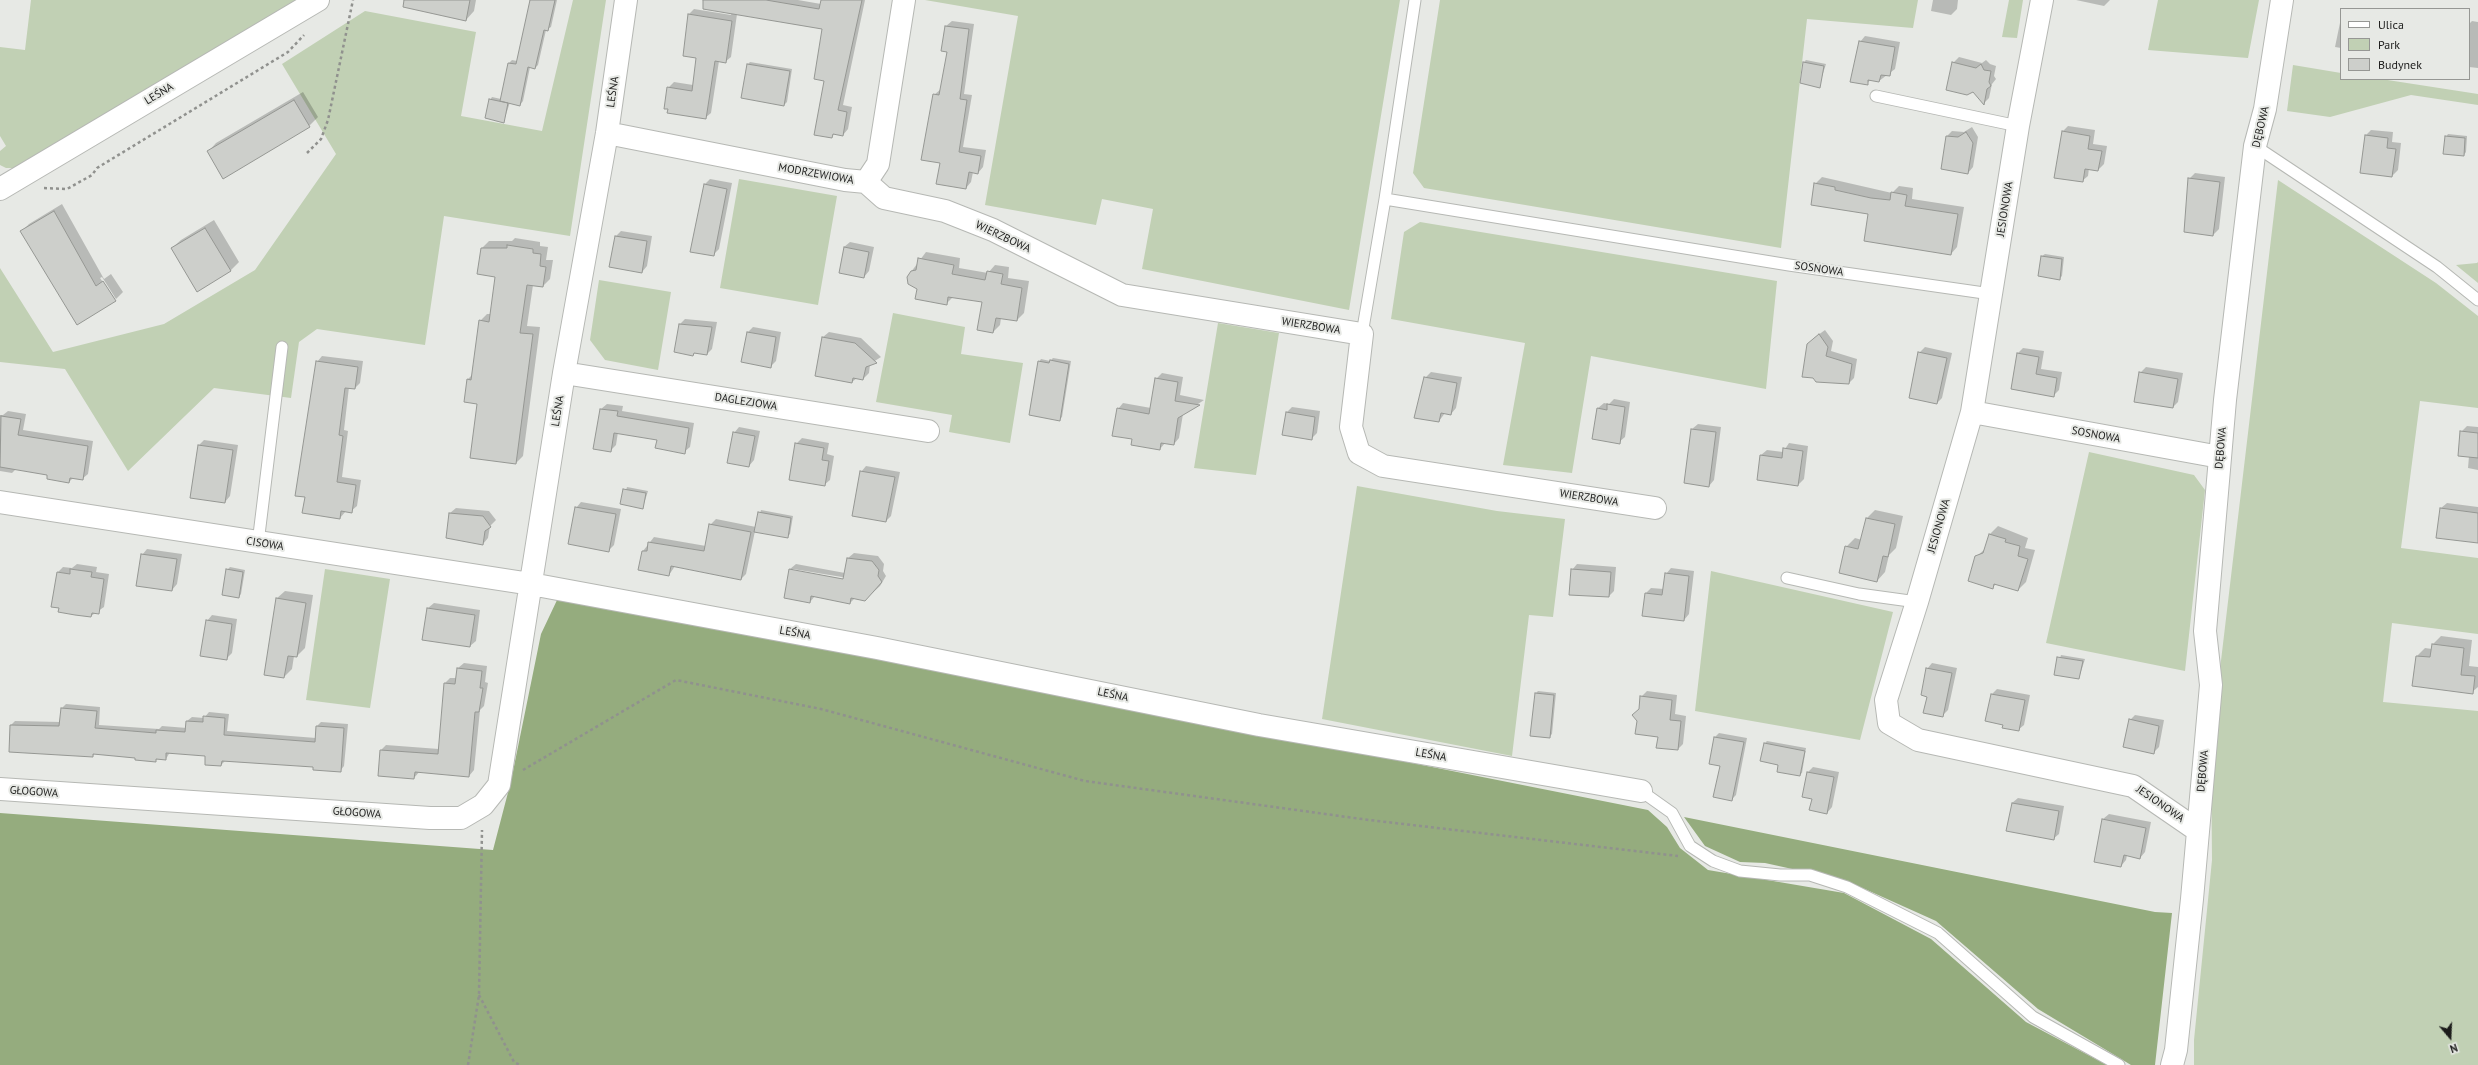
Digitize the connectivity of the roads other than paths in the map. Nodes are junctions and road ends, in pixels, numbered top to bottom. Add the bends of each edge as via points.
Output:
1 (318, 0) edge
2 (626, 0) edge
3 (904, 0) edge
4 (1415, 0) edge
5 (2042, 0) edge
6 (2282, 0) edge
7 (1876, 96) dead end
8 (2018, 126) junction
9 (607, 133) junction
10 (2255, 146) junction
11 (866, 182) junction
12 (1, 187) edge
13 (1385, 199) junction
14 (1991, 294) junction
15 (2478, 300) edge
16 (1362, 334) junction
17 (282, 347) dead end
18 (564, 373) junction
19 (1972, 412) junction
20 (928, 431) dead end
21 (2220, 457) junction
22 (0, 502) edge
23 (1655, 508) dead end
24 (258, 543) junction
25 (1787, 578) dead end
26 (531, 584) junction
27 (1917, 602) junction
28 (0, 789) edge
29 (1641, 791) joint
30 (2197, 830) junction
31 (2119, 1065) edge
32 (2172, 1065) edge

1 - 12 street, LEŚNA
2 - 9 street, LEŚNA
3 - 11 street, MODRZEWIOWA via 878,164
4 - 13 lane
5 - 8 street, JESIONOWA
6 - 10 street, DĘBOWA via 2265,109
7 - 8 lane
8 - 14 street, JESIONOWA
9 - 11 street, MODRZEWIOWA
9 - 18 street, LEŚNA
10 - 15 lane via 2437,267
10 - 21 street, DĘBOWA
11 - 16 street, WIERZBOWA via 884,198 945,211 993,230 1122,295
13 - 14 lane, SOSNOWA via 1789,265
13 - 16 lane
14 - 19 street, JESIONOWA
16 - 23 street, WIERZBOWA via 1351,427 1360,453 1383,466
17 - 24 lane
18 - 20 street, DAGLEZJOWA
18 - 26 street, LEŚNA
19 - 21 street, SOSNOWA
19 - 27 street, JESIONOWA
21 - 30 street, DĘBOWA via 2205,631 2211,685
22 - 24 street, CISOWA
24 - 26 street, CISOWA
25 - 27 lane via 1859,594
26 - 28 street, GŁOGOWA via 499,785 483,805 461,818
26 - 29 street, LEŚNA via 877,648 1259,725
27 - 30 street, JESIONOWA via 1886,700 1889,723 1918,740 2133,786
29 - 31 lane via 1672,813 1690,846 1713,861 1740,870 1780,875 1810,875 1854,890 1938,933 2033,1017
30 - 32 street, DĘBOWA via 2176,1050

